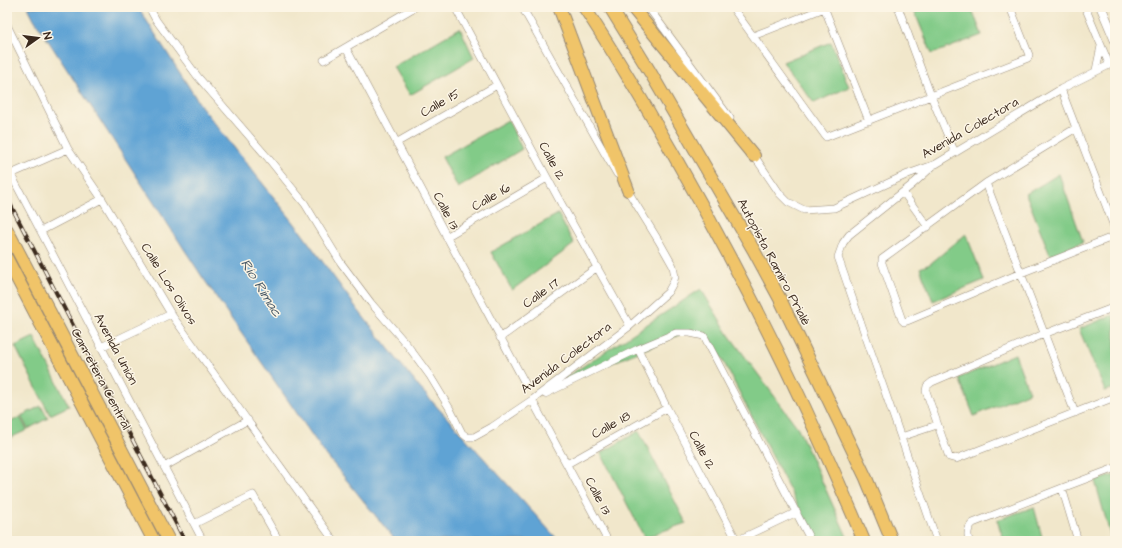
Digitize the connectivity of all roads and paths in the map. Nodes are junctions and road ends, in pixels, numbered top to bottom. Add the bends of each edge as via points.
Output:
1 (148, 7) edge
2 (416, 7) edge
3 (455, 7) edge
4 (522, 7) edge
5 (559, 7) edge
6 (584, 7) edge
7 (610, 7) edge
8 (632, 7) edge
9 (648, 7) edge
10 (732, 7) edge
11 (898, 7) edge
12 (1010, 7) edge
13 (1085, 7) edge
14 (1101, 7) edge
15 (825, 8) edge
16 (7, 26) edge
17 (753, 36) junction
18 (1115, 40) edge
19 (1101, 45) junction
20 (346, 48) junction
21 (324, 60) dead end
22 (1112, 63) edge
23 (1096, 70) junction
24 (497, 85) junction
25 (1061, 89) junction
26 (931, 96) junction
27 (869, 121) junction
28 (1076, 128) junction
29 (396, 143) junction
30 (68, 149) junction
31 (955, 153) junction
32 (754, 156) junction
33 (936, 164) junction
34 (7, 167) edge
35 (11, 174) junction
36 (547, 178) junction
37 (986, 183) junction
38 (628, 190) junction
39 (903, 192) junction
40 (102, 199) junction
41 (928, 227) junction
42 (1115, 229) edge
43 (7, 230) edge
44 (41, 231) junction
45 (1115, 236) edge
46 (446, 237) junction
47 (7, 259) edge
48 (596, 268) junction
49 (1021, 273) junction
50 (1115, 307) edge
51 (171, 314) junction
52 (630, 326) junction
53 (1044, 334) junction
54 (500, 338) junction
55 (101, 347) junction
56 (638, 349) junction
57 (526, 385) dead end
58 (1115, 398) edge
59 (532, 400) junction
60 (667, 408) junction
61 (1075, 413) junction
62 (248, 420) junction
63 (937, 425) junction
64 (901, 436) junction
65 (567, 464) junction
66 (164, 467) junction
67 (1115, 468) edge
68 (1062, 488) junction
69 (796, 512) junction
70 (194, 524) junction
71 (154, 541) edge
72 (169, 541) edge
73 (203, 541) edge
74 (279, 541) edge
75 (334, 541) edge
76 (608, 541) edge
77 (736, 541) edge
78 (811, 541) edge
79 (864, 541) edge
80 (892, 541) edge
81 (937, 541) edge
82 (969, 541) edge
83 (1078, 541) edge

1 - 59 street, Avenida Colectora via 198,77 305,204 341,263 430,376 462,433 467,437 474,437
2 - 20 street
3 - 24 street, Calle 12
4 - 38 street
5 - 38 highway
6 - 79 highway via 645,105 732,261 814,426
7 - 80 highway, Autopista Ramiro Prialé via 722,194 777,292 866,478
8 - 32 highway
9 - 32 street via 722,106
10 - 17 street
11 - 26 street
12 - 26 street via 1028,58
13 - 19 street
14 - 18 street
15 - 17 street
15 - 27 street
16 - 30 street, Calle Los Olivos
17 - 27 street via 826,137
19 - 22 street
19 - 23 street
20 - 21 street
20 - 29 street, Calle 13
22 - 23 street, Avenida Colectora
23 - 25 street, Avenida Colectora
24 - 29 street, Calle 15
24 - 36 street, Calle 12
25 - 28 street
25 - 31 street, Avenida Colectora
26 - 27 street
26 - 31 street
28 - 37 street
28 - 42 street
29 - 46 street, Calle 13
30 - 35 street
30 - 40 street, Calle Los Olivos
31 - 33 street, Avenida Colectora
32 - 33 street, Avenida Colectora via 780,194 788,202 804,210 834,208
33 - 39 street
34 - 35 street, Avenida Unión
35 - 44 street, Avenida Unión
36 - 46 street, Calle 16
36 - 48 street, Calle 12
37 - 41 street
37 - 49 street
38 - 52 street, Avenida Colectora via 673,266 674,277 668,292
39 - 41 street
39 - 64 street via 849,235 842,243 838,258
40 - 44 street
40 - 51 street, Calle Los Olivos
41 - 49 street via 881,261 903,321
43 - 72 highway, Carretera Central
44 - 55 street, Avenida Unión
45 - 49 street
46 - 54 street, Calle 13
47 - 71 highway
48 - 52 street, Calle 12
48 - 54 street, Calle 17
49 - 53 street
50 - 53 street
51 - 55 street
51 - 62 street, Calle Los Olivos
52 - 59 street, Avenida Colectora
53 - 61 street
53 - 63 street via 927,386 926,391
54 - 57 street, Calle 13
55 - 66 street, Avenida Unión
56 - 59 street
56 - 60 street, Calle 12
56 - 69 street via 676,333 704,336
58 - 61 street
59 - 65 street, Calle 13
60 - 65 street, Calle 18
60 - 77 street, Calle 12
61 - 63 street via 956,460 949,457
62 - 66 street
62 - 75 street, Calle Los Olivos
63 - 64 street
64 - 81 street
65 - 76 street, Calle 13
66 - 70 street, Avenida Unión
67 - 68 street
68 - 82 street via 973,523 968,531
68 - 83 street
69 - 77 street
69 - 78 street
70 - 73 street, Avenida Unión
70 - 74 street via 253,495

